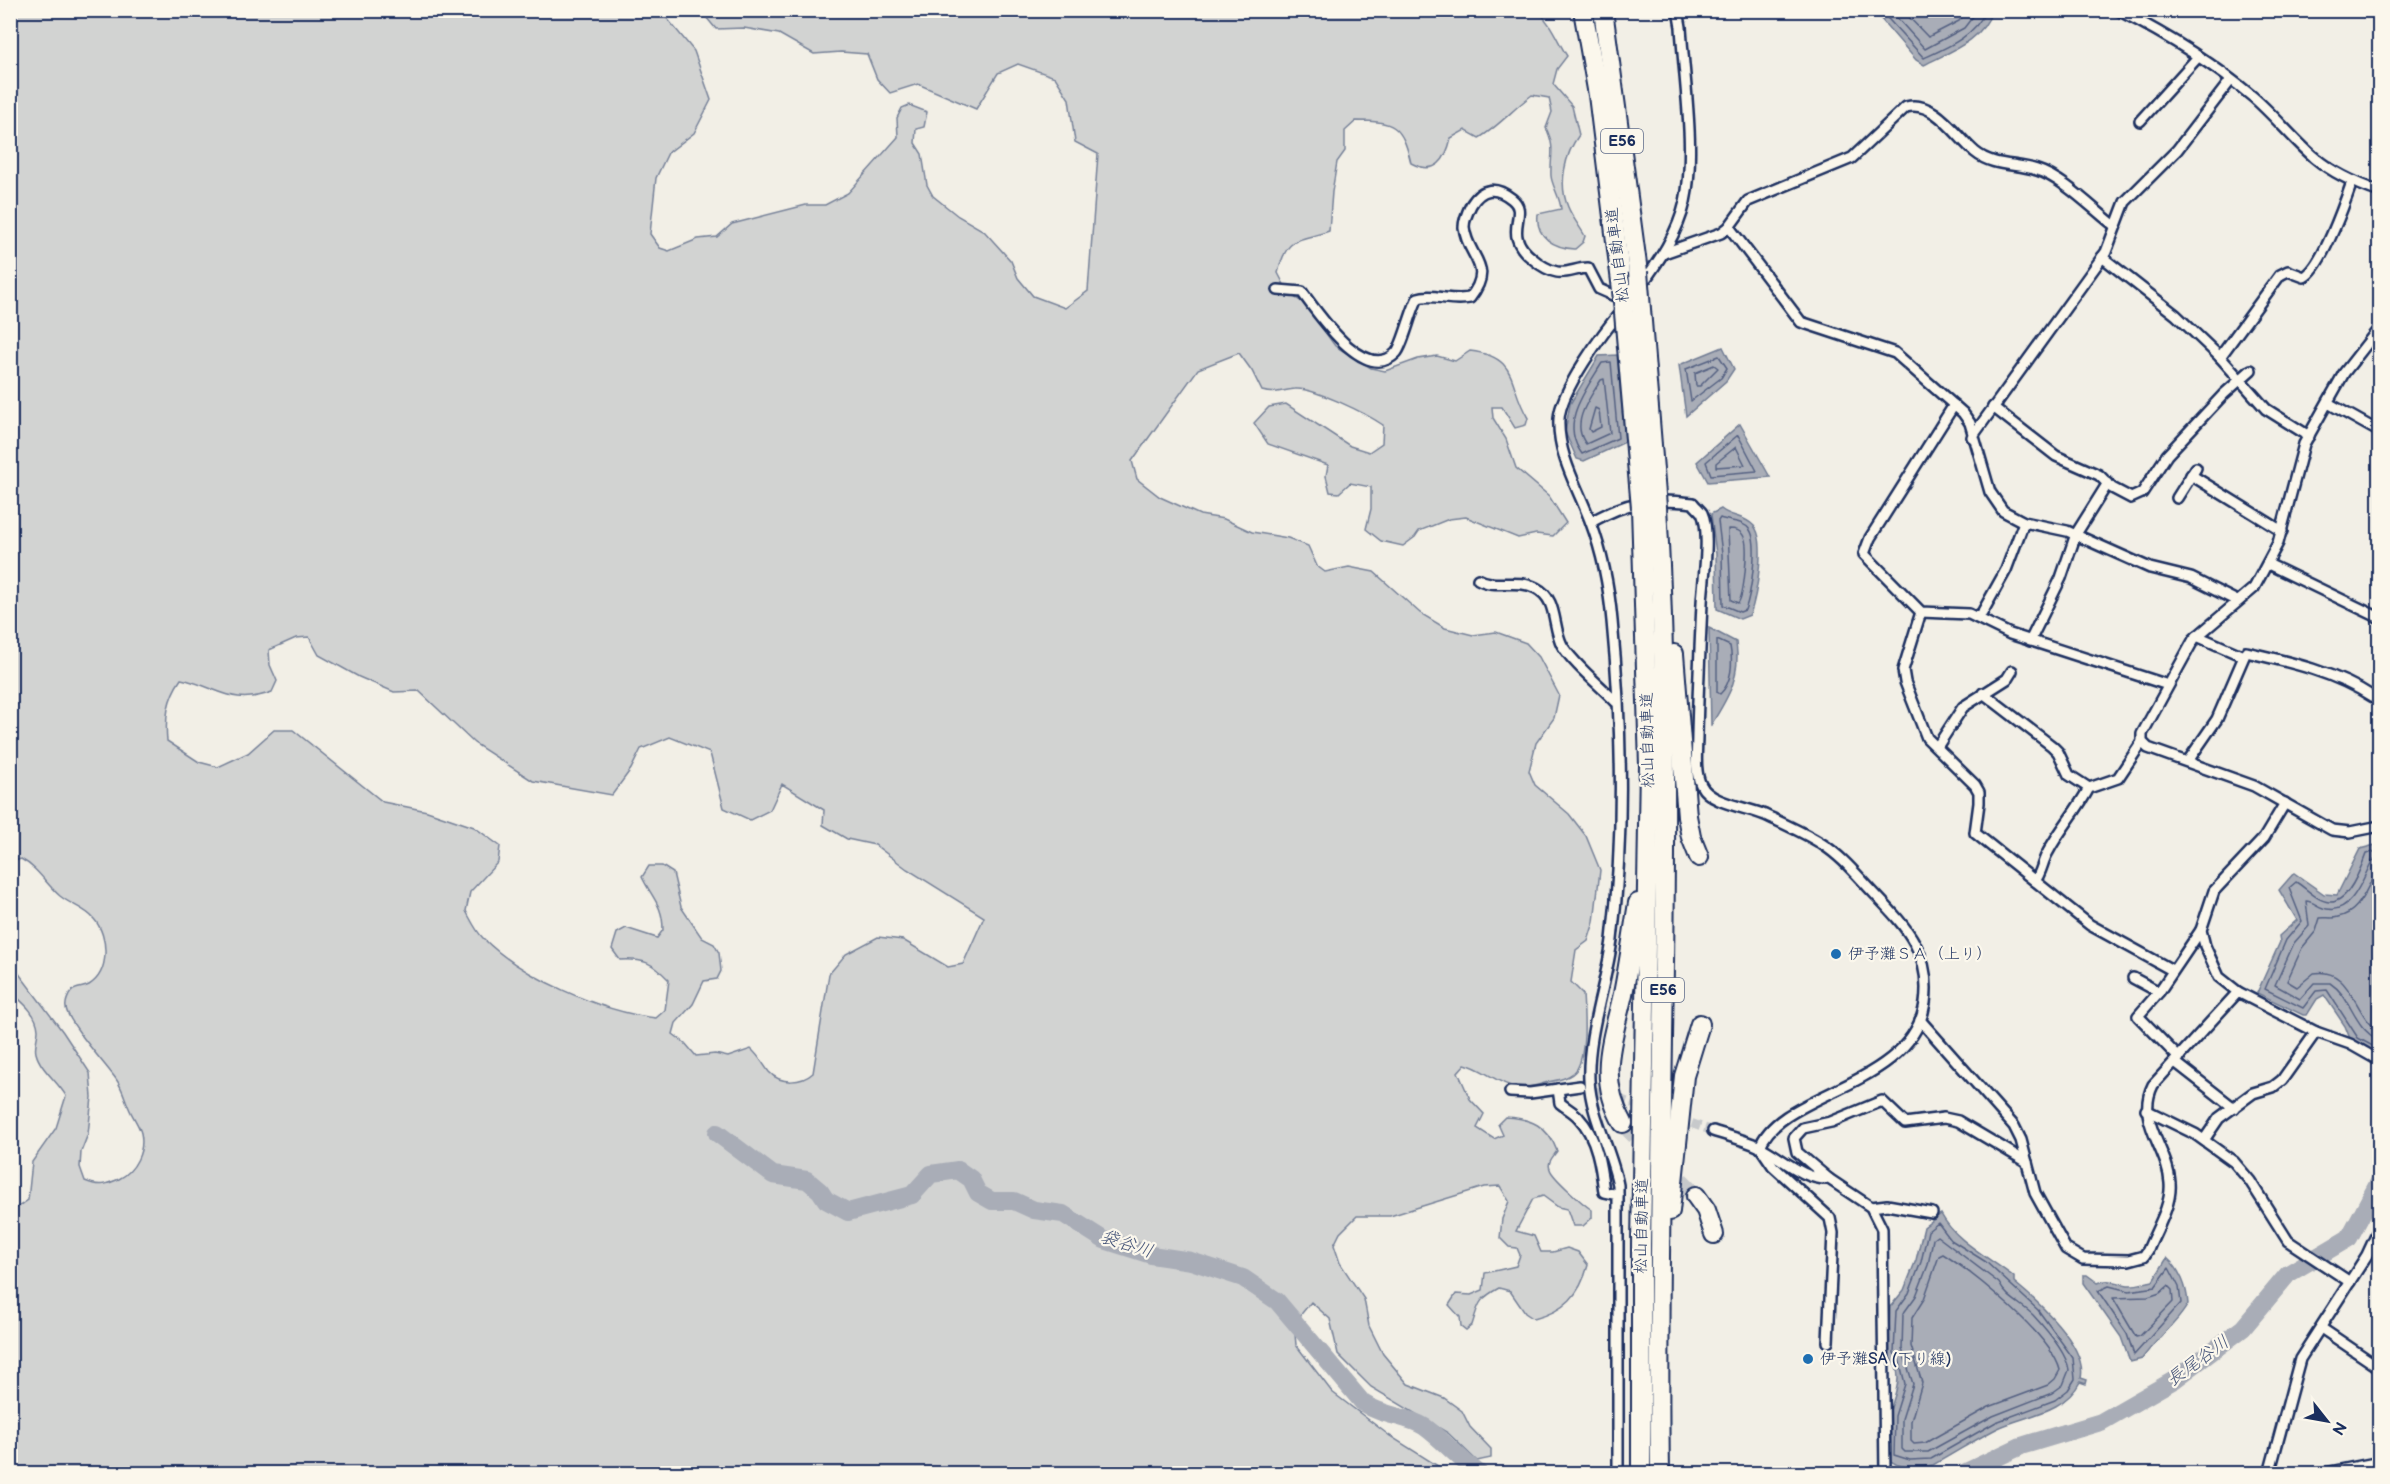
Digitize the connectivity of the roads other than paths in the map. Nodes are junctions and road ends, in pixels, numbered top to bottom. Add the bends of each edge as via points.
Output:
1 (1583, 10) edge
2 (1603, 10) edge
3 (1678, 10) edge
4 (2123, 12) edge
5 (2198, 57) junction
6 (2231, 80) junction
7 (2140, 121) dead end
8 (2352, 182) junction
9 (2379, 192) edge
10 (2115, 226) junction
11 (1729, 227) junction
12 (1664, 253) junction
13 (2102, 257) junction
14 (1278, 290) dead end
15 (1626, 296) junction
16 (2379, 327) edge
17 (2220, 357) junction
18 (2251, 370) dead end
19 (2239, 379) junction
20 (2328, 403) junction
21 (1954, 405) junction
22 (1994, 407) junction
23 (2379, 432) edge
24 (2309, 436) junction
25 (1972, 437) junction
26 (2108, 483) junction
27 (2177, 498) dead end
28 (1649, 507) junction
29 (1591, 522) junction
30 (2024, 522) junction
31 (2282, 531) junction
32 (2076, 534) junction
33 (2268, 564) junction
34 (1478, 579) dead end
35 (2237, 602) junction
36 (1921, 612) junction
37 (1977, 616) junction
38 (2379, 618) edge
39 (2197, 636) junction
40 (2030, 641) junction
41 (2243, 656) junction
42 (1646, 667) junction
43 (2012, 671) dead end
44 (2169, 685) junction
45 (1983, 693) junction
46 (2373, 697) dead end
47 (1616, 702) junction
48 (2142, 742) junction
49 (1937, 747) junction
50 (2188, 760) junction
51 (2089, 788) junction
52 (2285, 803) junction
53 (2379, 826) edge
54 (1699, 857) dead end
55 (2035, 881) junction
56 (2201, 930) junction
57 (2172, 970) junction
58 (2133, 978) dead end
59 (2159, 992) junction
60 (2238, 992) junction
61 (1920, 1020) junction
62 (1700, 1024) dead end
63 (2316, 1032) junction
64 (2177, 1060) junction
65 (2379, 1061) edge
66 (1580, 1086) tunnel mouth
67 (1558, 1089) junction
68 (1510, 1092) dead end
69 (2234, 1108) junction
70 (2146, 1110) junction
71 (1623, 1123) tunnel mouth
72 (1713, 1131) tunnel mouth
73 (2204, 1140) junction
74 (1760, 1147) junction
75 (2027, 1162) junction
76 (1829, 1179) junction
77 (1618, 1196) junction
78 (1696, 1196) tunnel mouth
79 (1871, 1207) junction
80 (1932, 1213) dead end
81 (2379, 1227) edge
82 (1714, 1234) dead end
83 (2377, 1241) edge
84 (2350, 1282) junction
85 (2321, 1328) junction
86 (1828, 1342) dead end
87 (2379, 1368) edge
88 (2379, 1462) edge
89 (1659, 1466) edge
90 (2332, 1472) edge
91 (1618, 1473) edge
92 (1641, 1473) edge
93 (1885, 1473) edge
94 (2269, 1473) edge
95 (2320, 1473) edge

1 - 15 highway, 松山自動車道 / E56
2 - 28 highway, 松山自動車道 / E56, bridge via 1638,272
3 - 12 street via 1689,168 1685,202
4 - 5 street
5 - 6 street
5 - 7 street
6 - 8 street via 2316,159
6 - 10 street via 2177,150 2125,202
8 - 9 street
8 - 17 street via 2314,269 2304,277 2288,271 2280,275
10 - 11 street via 2046,174 1977,154 1931,110 1914,105 1905,107 1852,158 1748,201
10 - 13 street
11 - 12 street via 1710,238
11 - 21 street via 1801,322 1895,353
12 - 15 street
13 - 17 street via 2159,300
13 - 22 street
14 - 15 street via 1302,292 1336,336 1354,351 1381,361 1389,358 1397,353 1418,298 1426,295 1455,301 1470,298 1477,290 1482,280 1480,267 1464,227 1478,195 1496,190 1515,201 1519,210 1516,235 1522,251 1555,272 1588,268 1599,289
15 - 28 highway, 松山自動車道 / E56, bridge
15 - 29 street via 1564,400 1559,417 1562,445
16 - 20 street via 2344,373
17 - 19 street
18 - 19 street
19 - 24 street via 2266,409
19 - 26 street via 2167,455 2142,493 2131,498
20 - 23 street
20 - 24 street
21 - 25 street via 1970,423
21 - 36 street via 1864,547 1864,554
22 - 25 street
22 - 26 street via 2056,456
24 - 31 street via 2298,459
25 - 30 street via 1995,501 2003,511
26 - 32 street
27 - 31 street via 2193,471
28 - 42 highway, 松山自動車道 / E56
28 - 54 highway via 1672,627 1687,816
28 - 89 highway, 松山自動車道 / E56 via 1662,598 1665,761
29 - 47 street via 1609,590
29 - 61 street via 1619,506 1650,500 1693,503 1702,513 1706,559 1697,726 1701,785 1707,793 1763,814 1820,842 1892,910 1910,931 1923,964 1926,985
30 - 32 street
30 - 37 street via 2006,570
31 - 33 street
32 - 35 street via 2123,558 2191,578
32 - 40 street via 2061,578
33 - 35 street via 2254,588
33 - 38 street
34 - 47 street via 1490,584 1523,584 1543,592 1563,646
35 - 39 street
36 - 37 street
36 - 49 street via 1903,670 1922,728
37 - 40 street
39 - 41 street
39 - 44 street
40 - 44 street
41 - 46 street via 2246,652 2303,666 2352,684
41 - 50 street via 2217,719
42 - 71 highway via 1638,899 1609,1054 1609,1091
42 - 92 highway, 松山自動車道 / E56 via 1649,766
43 - 45 street via 2007,679
44 - 48 street via 2142,734
45 - 49 street via 1955,716
45 - 51 street via 2052,746 2069,775
47 - 77 street via 1616,894 1612,942 1589,1064 1594,1112 1614,1166
48 - 50 street
48 - 51 street via 2118,777
49 - 55 street via 1979,792 1975,832
50 - 52 street
51 - 55 street via 2048,851
52 - 53 street via 2332,830 2350,832
52 - 56 street via 2264,838 2214,891
55 - 57 street via 2090,925
56 - 57 street
56 - 60 street via 2219,977
57 - 59 street
58 - 59 street
59 - 64 street via 2138,1016
60 - 63 street
60 - 64 street
61 - 74 street via 1894,1055 1861,1079 1770,1129
61 - 75 street via 2014,1125
62 - 89 highway via 1684,1076 1676,1144
63 - 65 street via 2350,1044
63 - 69 street via 2282,1080 2253,1093
64 - 69 street
64 - 70 street via 2153,1085
66 - 67 street
67 - 68 street via 1530,1094
67 - 77 street via 1560,1103 1578,1116 1592,1140 1604,1192
69 - 73 street via 2219,1118
70 - 73 street
70 - 75 street via 2170,1187 2144,1256 2129,1260 2083,1259 2071,1254 2035,1193
72 - 74 street
73 - 84 street via 2243,1172 2288,1241
74 - 76 street via 1792,1167
74 - 86 street via 1773,1166 1830,1218 1833,1233
75 - 76 street via 1958,1121 1944,1118 1905,1123 1882,1101 1797,1132 1797,1152
76 - 79 street
77 - 91 street
78 - 82 highway via 1706,1210
79 - 80 street
79 - 93 street via 1882,1229 1884,1249
81 - 83 street
83 - 84 street
84 - 85 street
85 - 87 street
85 - 94 street via 2300,1359
88 - 90 street
90 - 95 street

